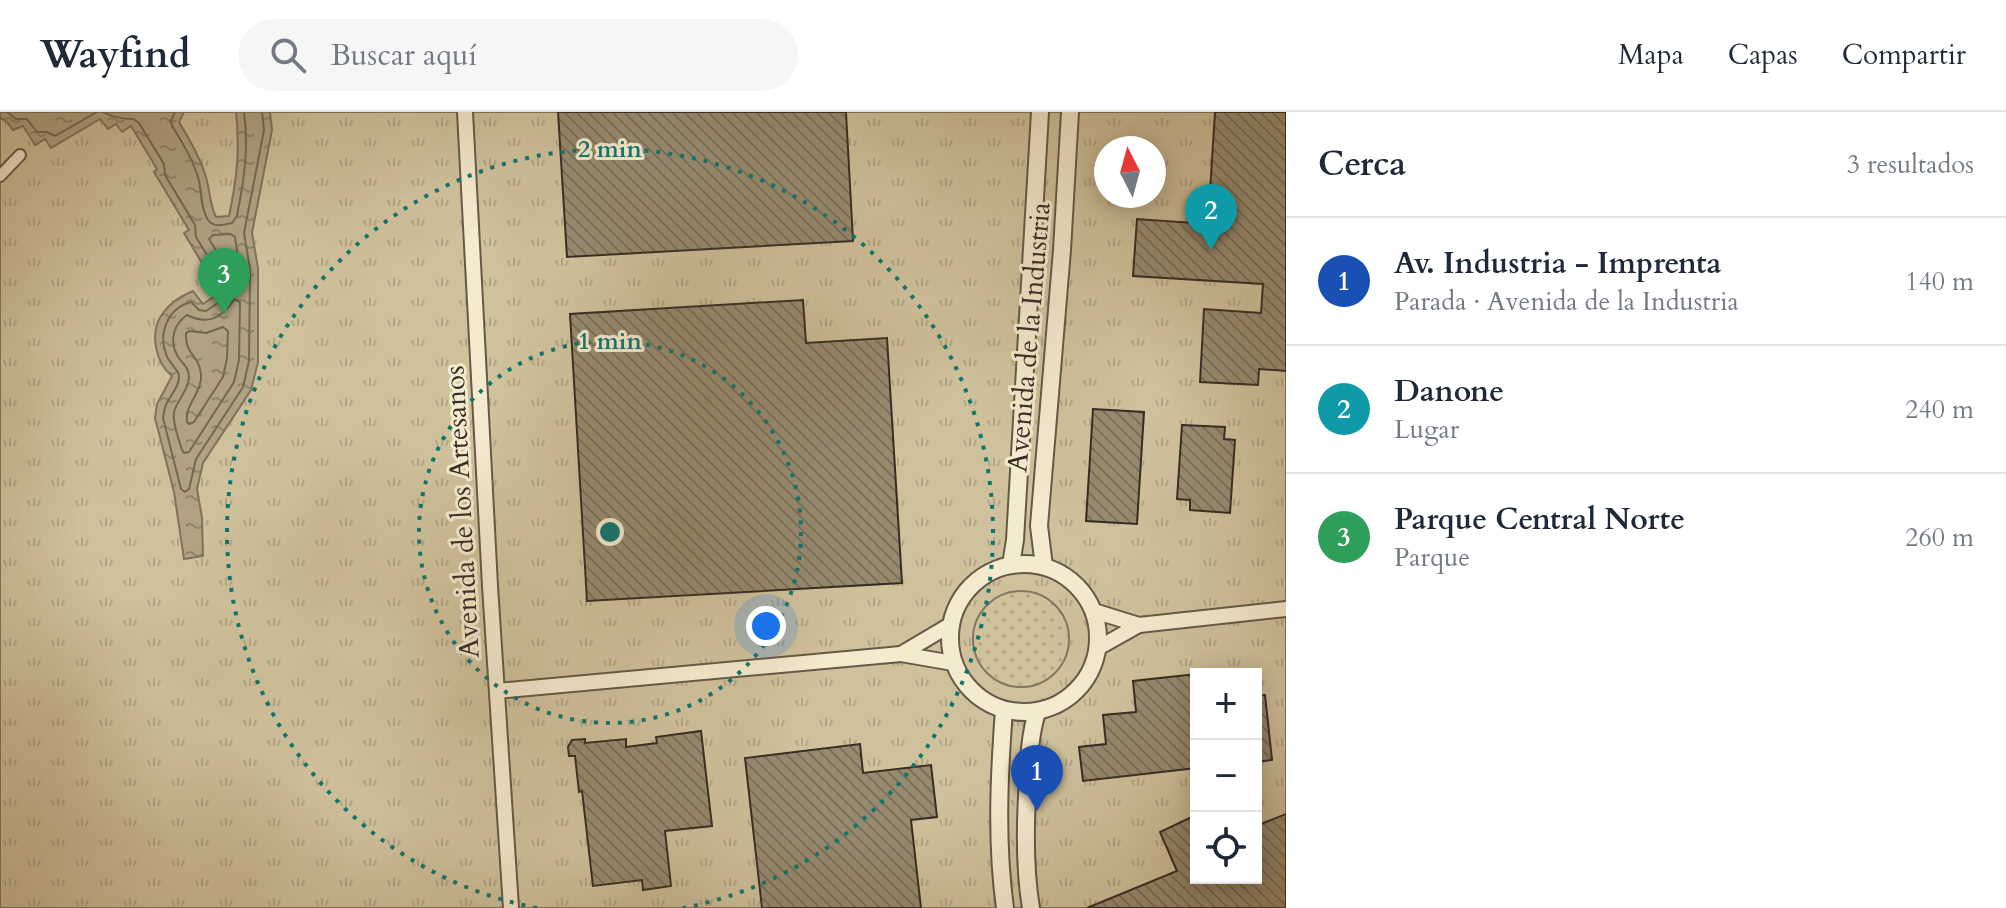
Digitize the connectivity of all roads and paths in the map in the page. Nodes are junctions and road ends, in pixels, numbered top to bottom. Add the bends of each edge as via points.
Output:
1 (465, 112) edge
2 (1040, 112) edge
3 (1070, 112) edge
4 (20, 155) dead end
5 (0, 176) edge
6 (1011, 565) junction
7 (1044, 566) junction
8 (1286, 609) edge
9 (1094, 611) junction
10 (950, 625) junction
11 (1139, 625) junction
12 (1098, 648) junction
13 (901, 654) junction
14 (953, 663) junction
15 (497, 691) junction
16 (1004, 710) junction
17 (1037, 712) junction
18 (511, 908) edge
19 (1005, 908) edge
20 (1031, 908) edge

1 - 15 street, Avenida de los Artesanos
2 - 6 street, Avenida de la Industria
3 - 7 street, Avenida de la Industria via 1039,526
4 - 5 street
6 - 7 street
6 - 10 street via 971,585 957,603
7 - 9 street via 1065,576
8 - 11 street
9 - 11 street
9 - 12 street
10 - 13 street
10 - 14 street
11 - 12 street
12 - 17 street via 1078,690
13 - 14 street
13 - 15 street
14 - 16 street via 982,701
15 - 18 street, Avenida de los Artesanos
16 - 17 street
16 - 19 street via 999,819
17 - 20 street via 1026,812

